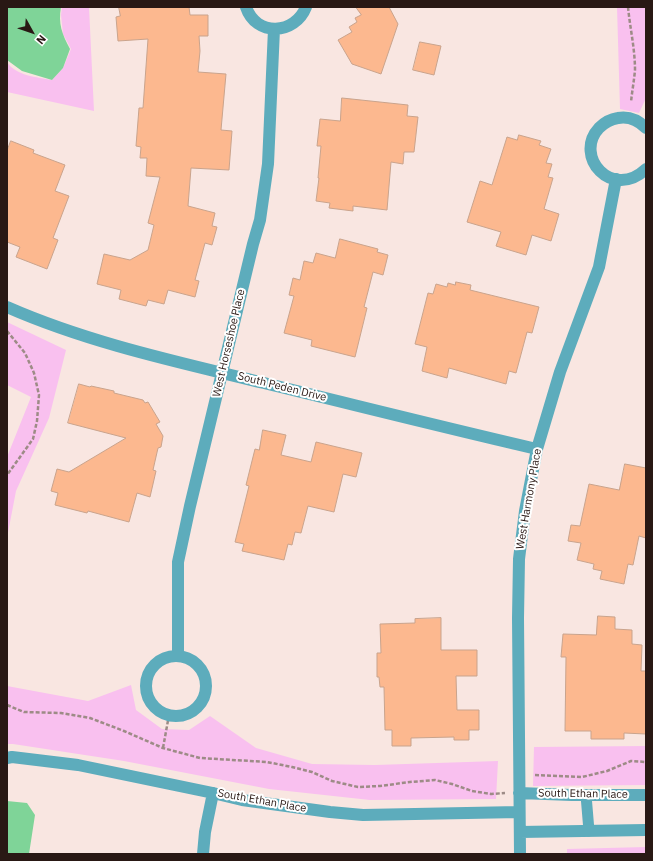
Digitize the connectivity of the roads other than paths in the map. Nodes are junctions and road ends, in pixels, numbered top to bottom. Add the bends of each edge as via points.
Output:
1 (246, 7) edge
2 (306, 7) edge
3 (274, 29) junction
4 (646, 128) edge
5 (646, 170) edge
6 (616, 179) junction
7 (7, 308) edge
8 (222, 373) junction
9 (537, 449) junction
10 (178, 655) junction
11 (7, 758) edge
12 (213, 793) junction
13 (519, 793) junction
14 (586, 795) junction
15 (646, 795) edge
16 (519, 812) junction
17 (646, 830) edge
18 (589, 831) junction
19 (520, 832) junction
20 (203, 854) edge
21 (520, 854) edge

1 - 3 street via 254,21
2 - 3 street via 294,24
3 - 8 street, West Horseshoe Place via 268,164 260,220
4 - 6 street via 624,117 603,124 596,132 591,142 594,163 601,172
5 - 6 street via 631,179
6 - 9 street, West Harmony Place via 598,267 560,372
7 - 8 street, South Peden Drive via 80,335 147,355
8 - 9 street, South Peden Drive
8 - 10 street, West Horseshoe Place via 178,562
9 - 13 street, West Harmony Place via 519,559
10 - 10 street via 186,657 201,668 206,685 205,694 195,709 178,716 169,715 153,705 146,686 152,668 159,661
11 - 12 street, South Ethan Place via 78,765
12 - 16 street, South Ethan Place via 242,800 363,815
12 - 20 street
13 - 14 street, South Ethan Place
13 - 16 street, West Harmony Place
14 - 15 street, South Ethan Place
14 - 18 lane
16 - 19 street, West Harmony Place
17 - 18 street
18 - 19 street
19 - 21 street, West Harmony Place

